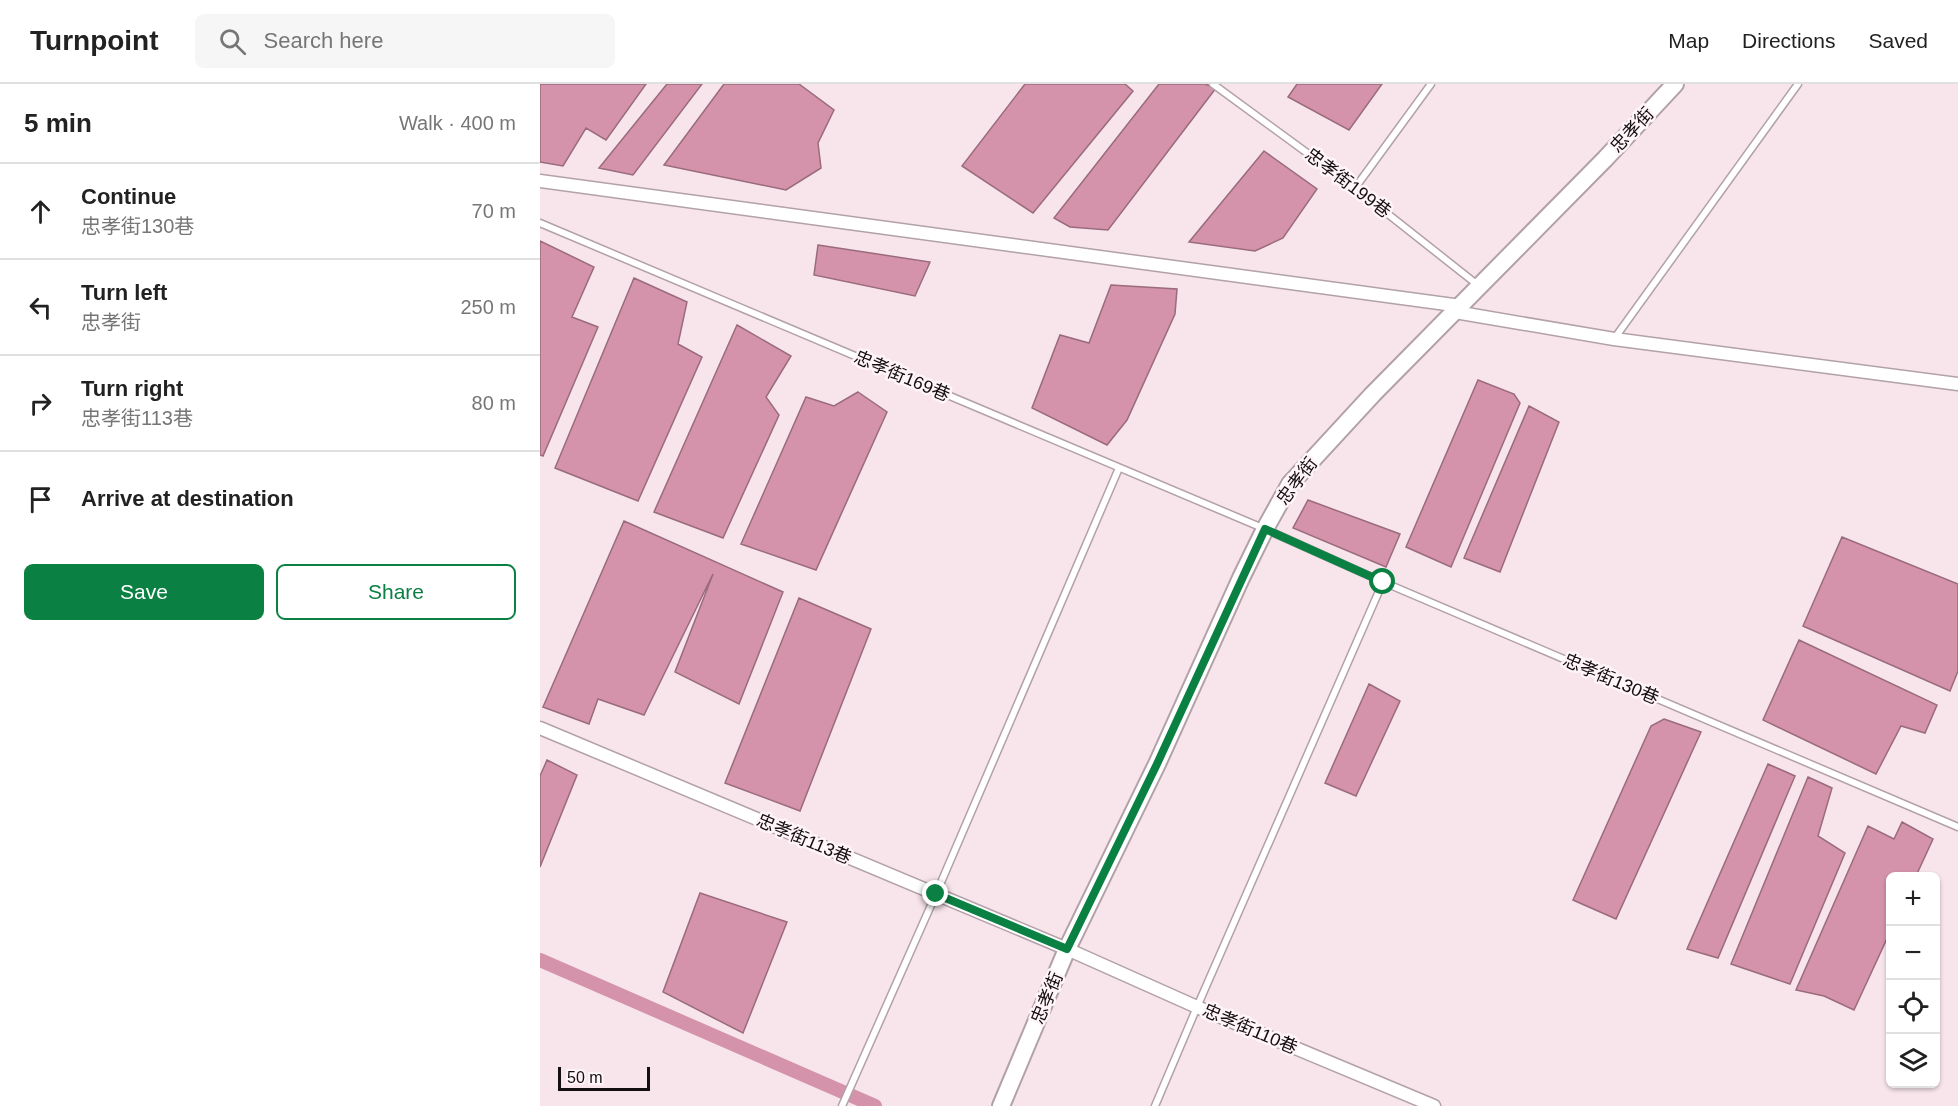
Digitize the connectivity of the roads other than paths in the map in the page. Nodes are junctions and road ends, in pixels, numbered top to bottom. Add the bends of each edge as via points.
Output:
1 (1214, 84) edge
2 (1431, 84) edge
3 (1676, 84) edge
4 (1798, 84) edge
5 (540, 181) edge
6 (1355, 188) junction
7 (540, 223) edge
8 (1479, 286) junction
9 (1458, 309) junction
10 (1614, 339) junction
11 (1958, 384) edge
12 (1119, 468) junction
13 (1265, 529) junction
14 (1383, 582) junction
15 (540, 728) edge
16 (1958, 827) edge
17 (936, 894) junction
18 (1067, 949) junction
19 (1197, 1006) junction
20 (842, 1106) edge
21 (1001, 1106) edge
22 (1155, 1106) edge
23 (1434, 1106) edge

1 - 6 lane, 忠孝街199巷
2 - 6 lane
3 - 8 street, 忠孝街
4 - 10 lane
5 - 9 street
6 - 8 lane, 忠孝街199巷
7 - 12 lane, 忠孝街169巷
8 - 9 street, 忠孝街
9 - 10 street
9 - 13 street, 忠孝街 via 1300,472
10 - 11 street
12 - 13 lane, 忠孝街169巷
12 - 17 lane
13 - 14 lane, 忠孝街130巷
13 - 18 street, 忠孝街
14 - 16 lane, 忠孝街130巷
14 - 19 lane
15 - 17 street, 忠孝街113巷
17 - 18 street, 忠孝街113巷
17 - 20 lane
18 - 19 street, 忠孝街110巷
18 - 21 street, 忠孝街
19 - 22 lane
19 - 23 street, 忠孝街110巷

